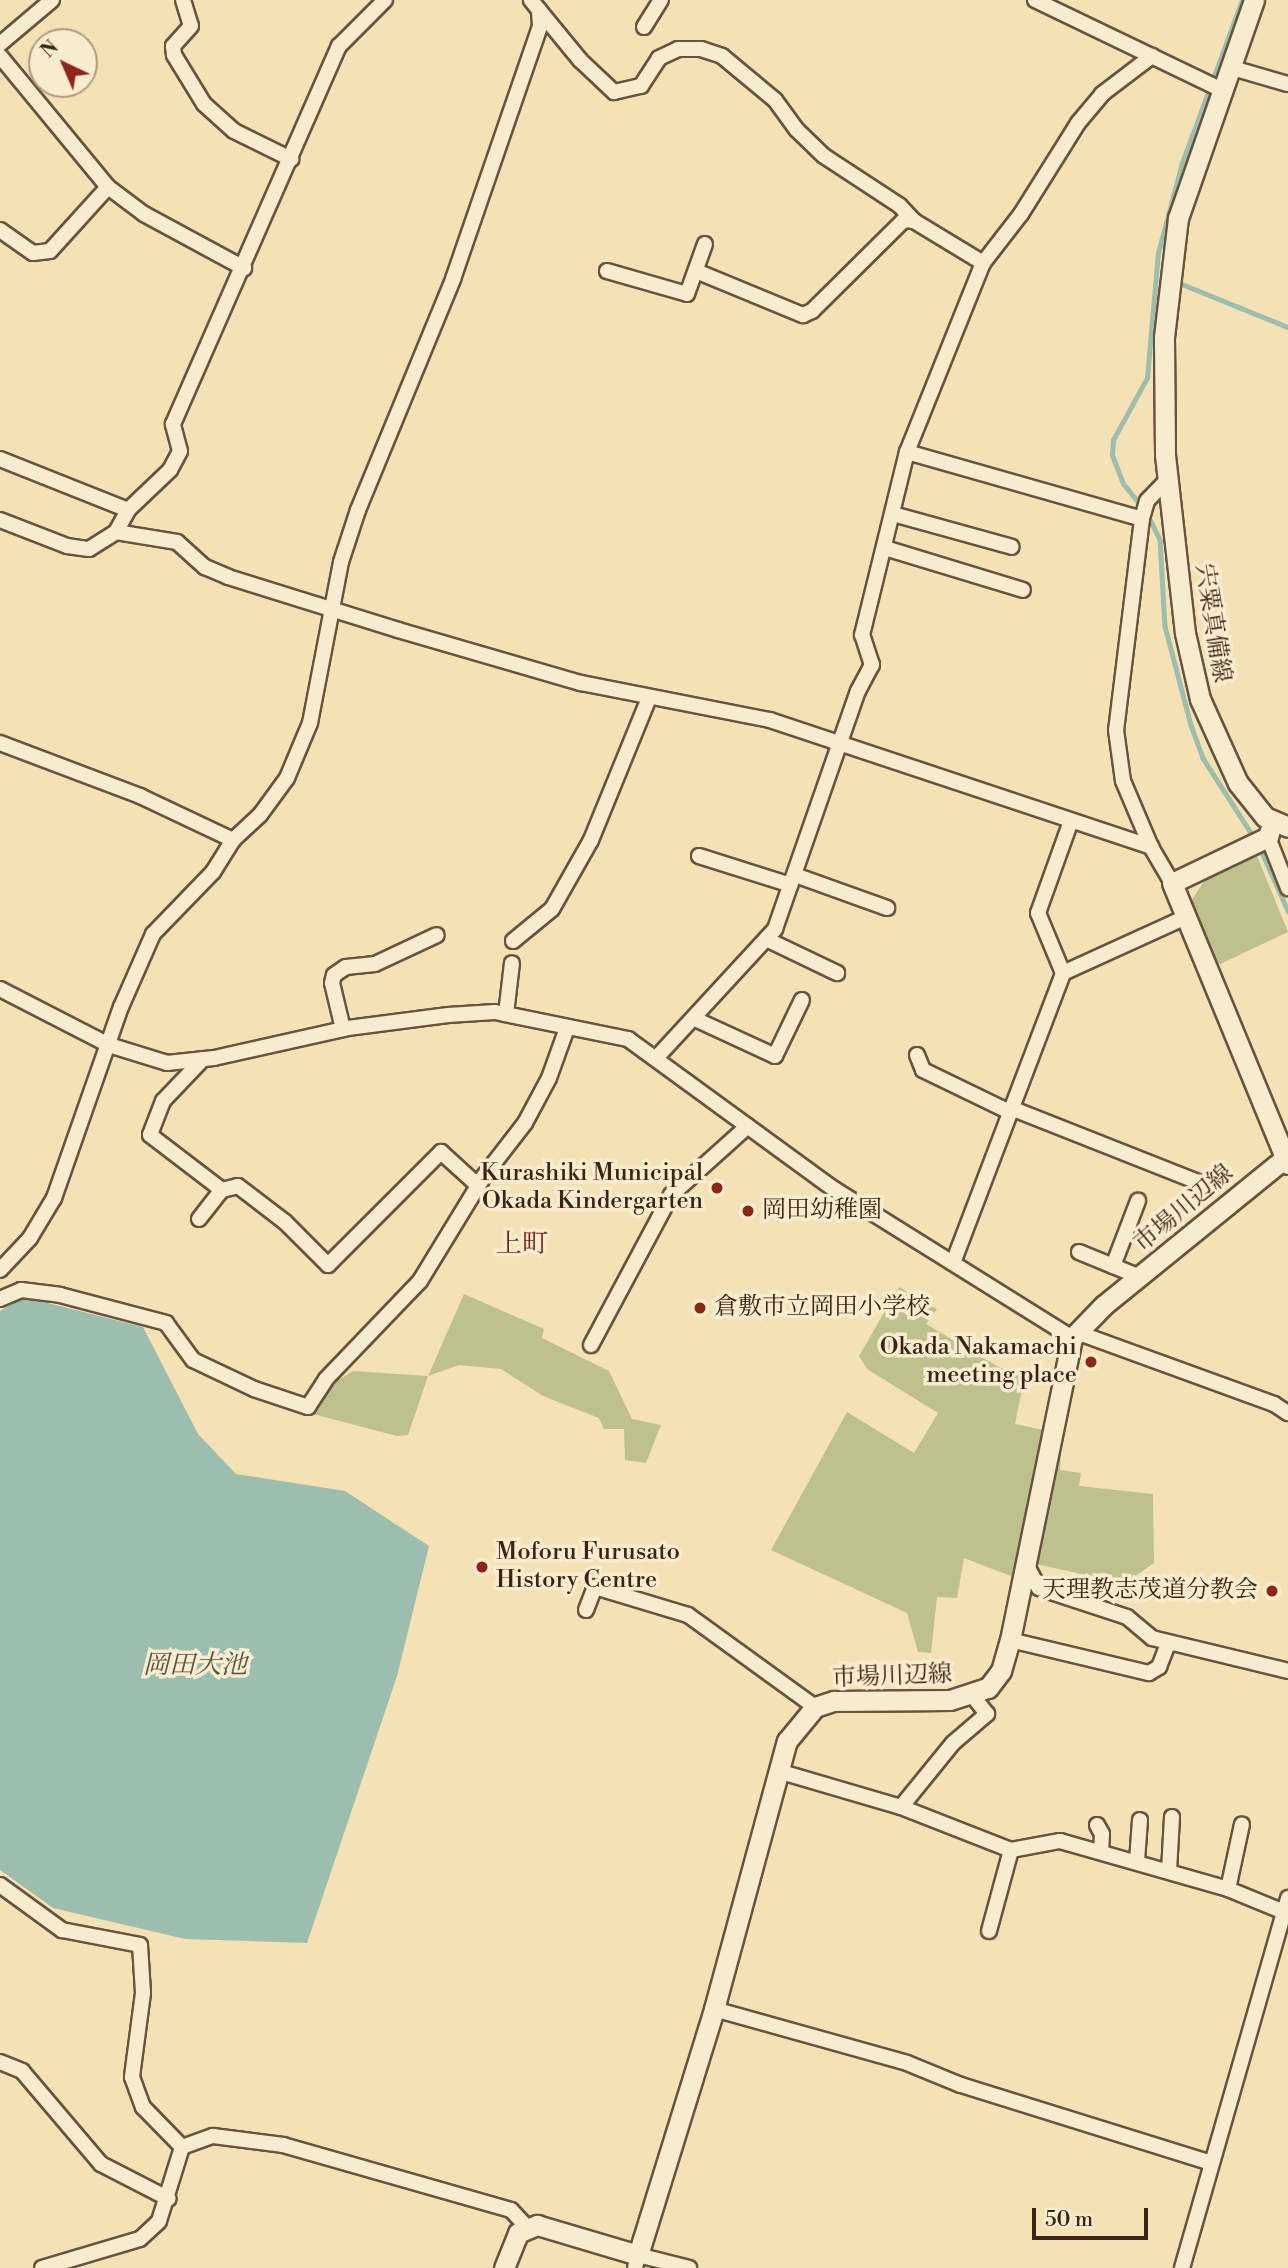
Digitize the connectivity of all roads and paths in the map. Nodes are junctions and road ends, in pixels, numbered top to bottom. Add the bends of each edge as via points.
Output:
1 (52, 0) edge
2 (183, 0) edge
3 (385, 0) edge
4 (661, 0) edge
5 (1035, 0) edge
6 (1254, 0) edge
7 (535, 5) edge
8 (644, 27) dead end
9 (0, 44) edge
10 (0, 56) edge
11 (1152, 56) junction
12 (1229, 67) junction
13 (1288, 84) edge
14 (1215, 86) junction
15 (291, 159) junction
16 (108, 187) junction
17 (914, 221) junction
18 (0, 230) edge
19 (705, 244) dead end
20 (984, 263) junction
21 (244, 268) junction
22 (607, 271) dead end
23 (696, 271) junction
24 (907, 452) junction
25 (0, 459) edge
26 (1168, 479) junction
27 (128, 510) junction
28 (1143, 513) junction
29 (893, 514) junction
30 (0, 520) edge
31 (116, 533) junction
32 (1013, 547) dead end
33 (885, 548) junction
34 (1023, 590) dead end
35 (333, 609) junction
36 (649, 698) junction
37 (841, 742) junction
38 (0, 743) edge
39 (1071, 821) junction
40 (1276, 829) edge
41 (233, 840) junction
42 (1151, 847) junction
43 (699, 856) dead end
44 (793, 880) junction
45 (1172, 883) junction
46 (1288, 888) edge
47 (887, 908) dead end
48 (1186, 917) junction
49 (437, 935) dead end
50 (766, 939) junction
51 (513, 941) dead end
52 (512, 964) dead end
53 (837, 973) dead end
54 (1063, 973) junction
55 (0, 989) edge
56 (802, 1000) dead end
57 (506, 1014) junction
58 (695, 1019) junction
59 (567, 1028) junction
60 (343, 1029) junction
61 (109, 1045) junction
62 (917, 1055) dead end
63 (658, 1056) junction
64 (203, 1059) junction
65 (1011, 1110) junction
66 (748, 1126) junction
67 (1286, 1153) edge
68 (481, 1181) junction
69 (1200, 1183) dead end
70 (222, 1190) junction
71 (1138, 1201) dead end
72 (199, 1219) dead end
73 (1079, 1252) dead end
74 (953, 1263) junction
75 (1113, 1266) junction
76 (0, 1270) edge
77 (1140, 1277) junction
78 (0, 1299) edge
79 (1074, 1335) junction
80 (591, 1345) dead end
81 (1288, 1413) edge
82 (1026, 1564) junction
83 (586, 1610) dead end
84 (1010, 1640) junction
85 (1168, 1644) junction
86 (1288, 1671) edge
87 (973, 1696) junction
88 (815, 1707) junction
89 (778, 1771) junction
90 (901, 1807) junction
91 (1172, 1816) dead end
92 (1140, 1820) dead end
93 (1242, 1824) dead end
94 (1097, 1825) dead end
95 (1011, 1850) junction
96 (1101, 1852) junction
97 (1137, 1861) junction
98 (1169, 1871) junction
99 (0, 1885) edge
100 (1228, 1889) junction
101 (1285, 1911) edge
102 (989, 1931) dead end
103 (714, 2009) junction
104 (0, 2062) edge
105 (182, 2147) junction
106 (1211, 2163) junction
107 (169, 2199) junction
108 (527, 2227) junction
109 (637, 2262) edge
110 (42, 2268) edge
111 (504, 2268) edge
112 (690, 2268) edge
113 (1182, 2268) edge

1 - 9 street
2 - 15 street via 191,26 173,46 174,55 204,104 234,131
3 - 15 street via 338,46
4 - 8 street
5 - 11 street
6 - 12 main road, 宍粟真備線
7 - 17 street via 580,61 614,92 641,86 659,58 678,49 701,49 722,56 775,100 824,156 900,206
7 - 35 street via 540,26 520,73 495,162 358,510 341,562
10 - 16 street
11 - 14 street
11 - 20 street via 1102,94 1078,123
12 - 13 street
12 - 14 main road, 宍粟真備線
14 - 26 main road, 宍粟真備線 via 1169,273 1164,338
15 - 21 street
16 - 18 street via 50,251 33,253
16 - 21 street via 144,214
17 - 20 street
17 - 23 street via 904,220 892,227 803,315
19 - 23 street
20 - 24 street
21 - 27 street via 173,424 180,451 170,470
22 - 23 street via 687,295
24 - 28 street
24 - 29 street
25 - 27 street
26 - 28 street
26 - 40 main road, 宍粟真備線 via 1185,634 1200,699 1238,783
27 - 31 street
28 - 42 street via 1116,730 1123,781
29 - 32 street
29 - 33 street
30 - 31 street via 67,547 89,549
31 - 35 street via 177,542 205,567 228,577
33 - 34 street
33 - 37 street via 862,635 872,665
35 - 36 street via 566,679
35 - 41 street via 310,723 287,778 260,815
36 - 37 street via 727,708
36 - 51 street via 591,840 552,909
37 - 39 street
37 - 44 street
38 - 41 street via 140,796
39 - 42 street
39 - 54 street via 1038,913
40 - 45 main road
40 - 46 street
41 - 61 street via 213,872 153,934 139,959
42 - 45 street
43 - 44 street
44 - 47 street
44 - 50 street
45 - 48 main road
48 - 54 street
48 - 67 main road
49 - 60 street via 375,964 346,967 334,975
50 - 53 street
50 - 58 street
52 - 57 street
54 - 65 street
55 - 61 street
56 - 58 street via 775,1056
57 - 59 street
57 - 60 street via 448,1015
58 - 63 street
59 - 63 street via 628,1039
59 - 68 street via 549,1078 525,1123
60 - 64 street
61 - 64 street via 167,1063
61 - 76 street via 54,1198 30,1238
62 - 65 street via 923,1070
63 - 66 street
64 - 70 street via 163,1101 150,1135
65 - 69 street
65 - 74 street
66 - 74 street via 834,1189
66 - 80 street via 671,1195
67 - 77 main road, 市場川辺線
68 - 70 street via 473,1181 441,1152 328,1265 285,1222 238,1186
68 - 78 street via 420,1281 326,1379 309,1407 254,1389 193,1360 166,1323 60,1295 21,1290
70 - 72 street
71 - 75 street
73 - 75 street
74 - 79 street
75 - 77 street
77 - 79 main road, 市場川辺線
79 - 81 street via 1274,1404
79 - 82 main road, 市場川辺線
82 - 84 main road, 市場川辺線
82 - 85 street via 1033,1581 1047,1593 1126,1616 1146,1635
83 - 88 street via 595,1587 688,1615
84 - 85 street via 1149,1673 1159,1667
84 - 87 main road, 市場川辺線 via 1001,1671 988,1688
85 - 86 street
87 - 88 main road, 市場川辺線 via 950,1700 856,1698
87 - 90 street via 987,1714 953,1743
88 - 89 main road, 市場川辺線 via 787,1741
89 - 90 street
89 - 103 main road, 市場川辺線
90 - 95 street
91 - 98 street
92 - 97 street
93 - 100 street
94 - 96 street via 1102,1834
95 - 96 street via 1048,1841
95 - 102 street
96 - 97 street
97 - 98 street
98 - 100 street
99 - 105 street via 62,1930 140,1945 143,1993 132,2077 143,2107
100 - 101 street
101 - 106 street
103 - 106 street via 907,2063 961,2085
103 - 109 main road, 市場川辺線
104 - 107 street via 22,2071 101,2164
105 - 107 street
105 - 108 street via 213,2136 283,2145 511,2210
106 - 113 street
107 - 110 street via 159,2221 140,2239
108 - 109 main road via 546,2226
108 - 111 main road via 511,2244
109 - 112 street

